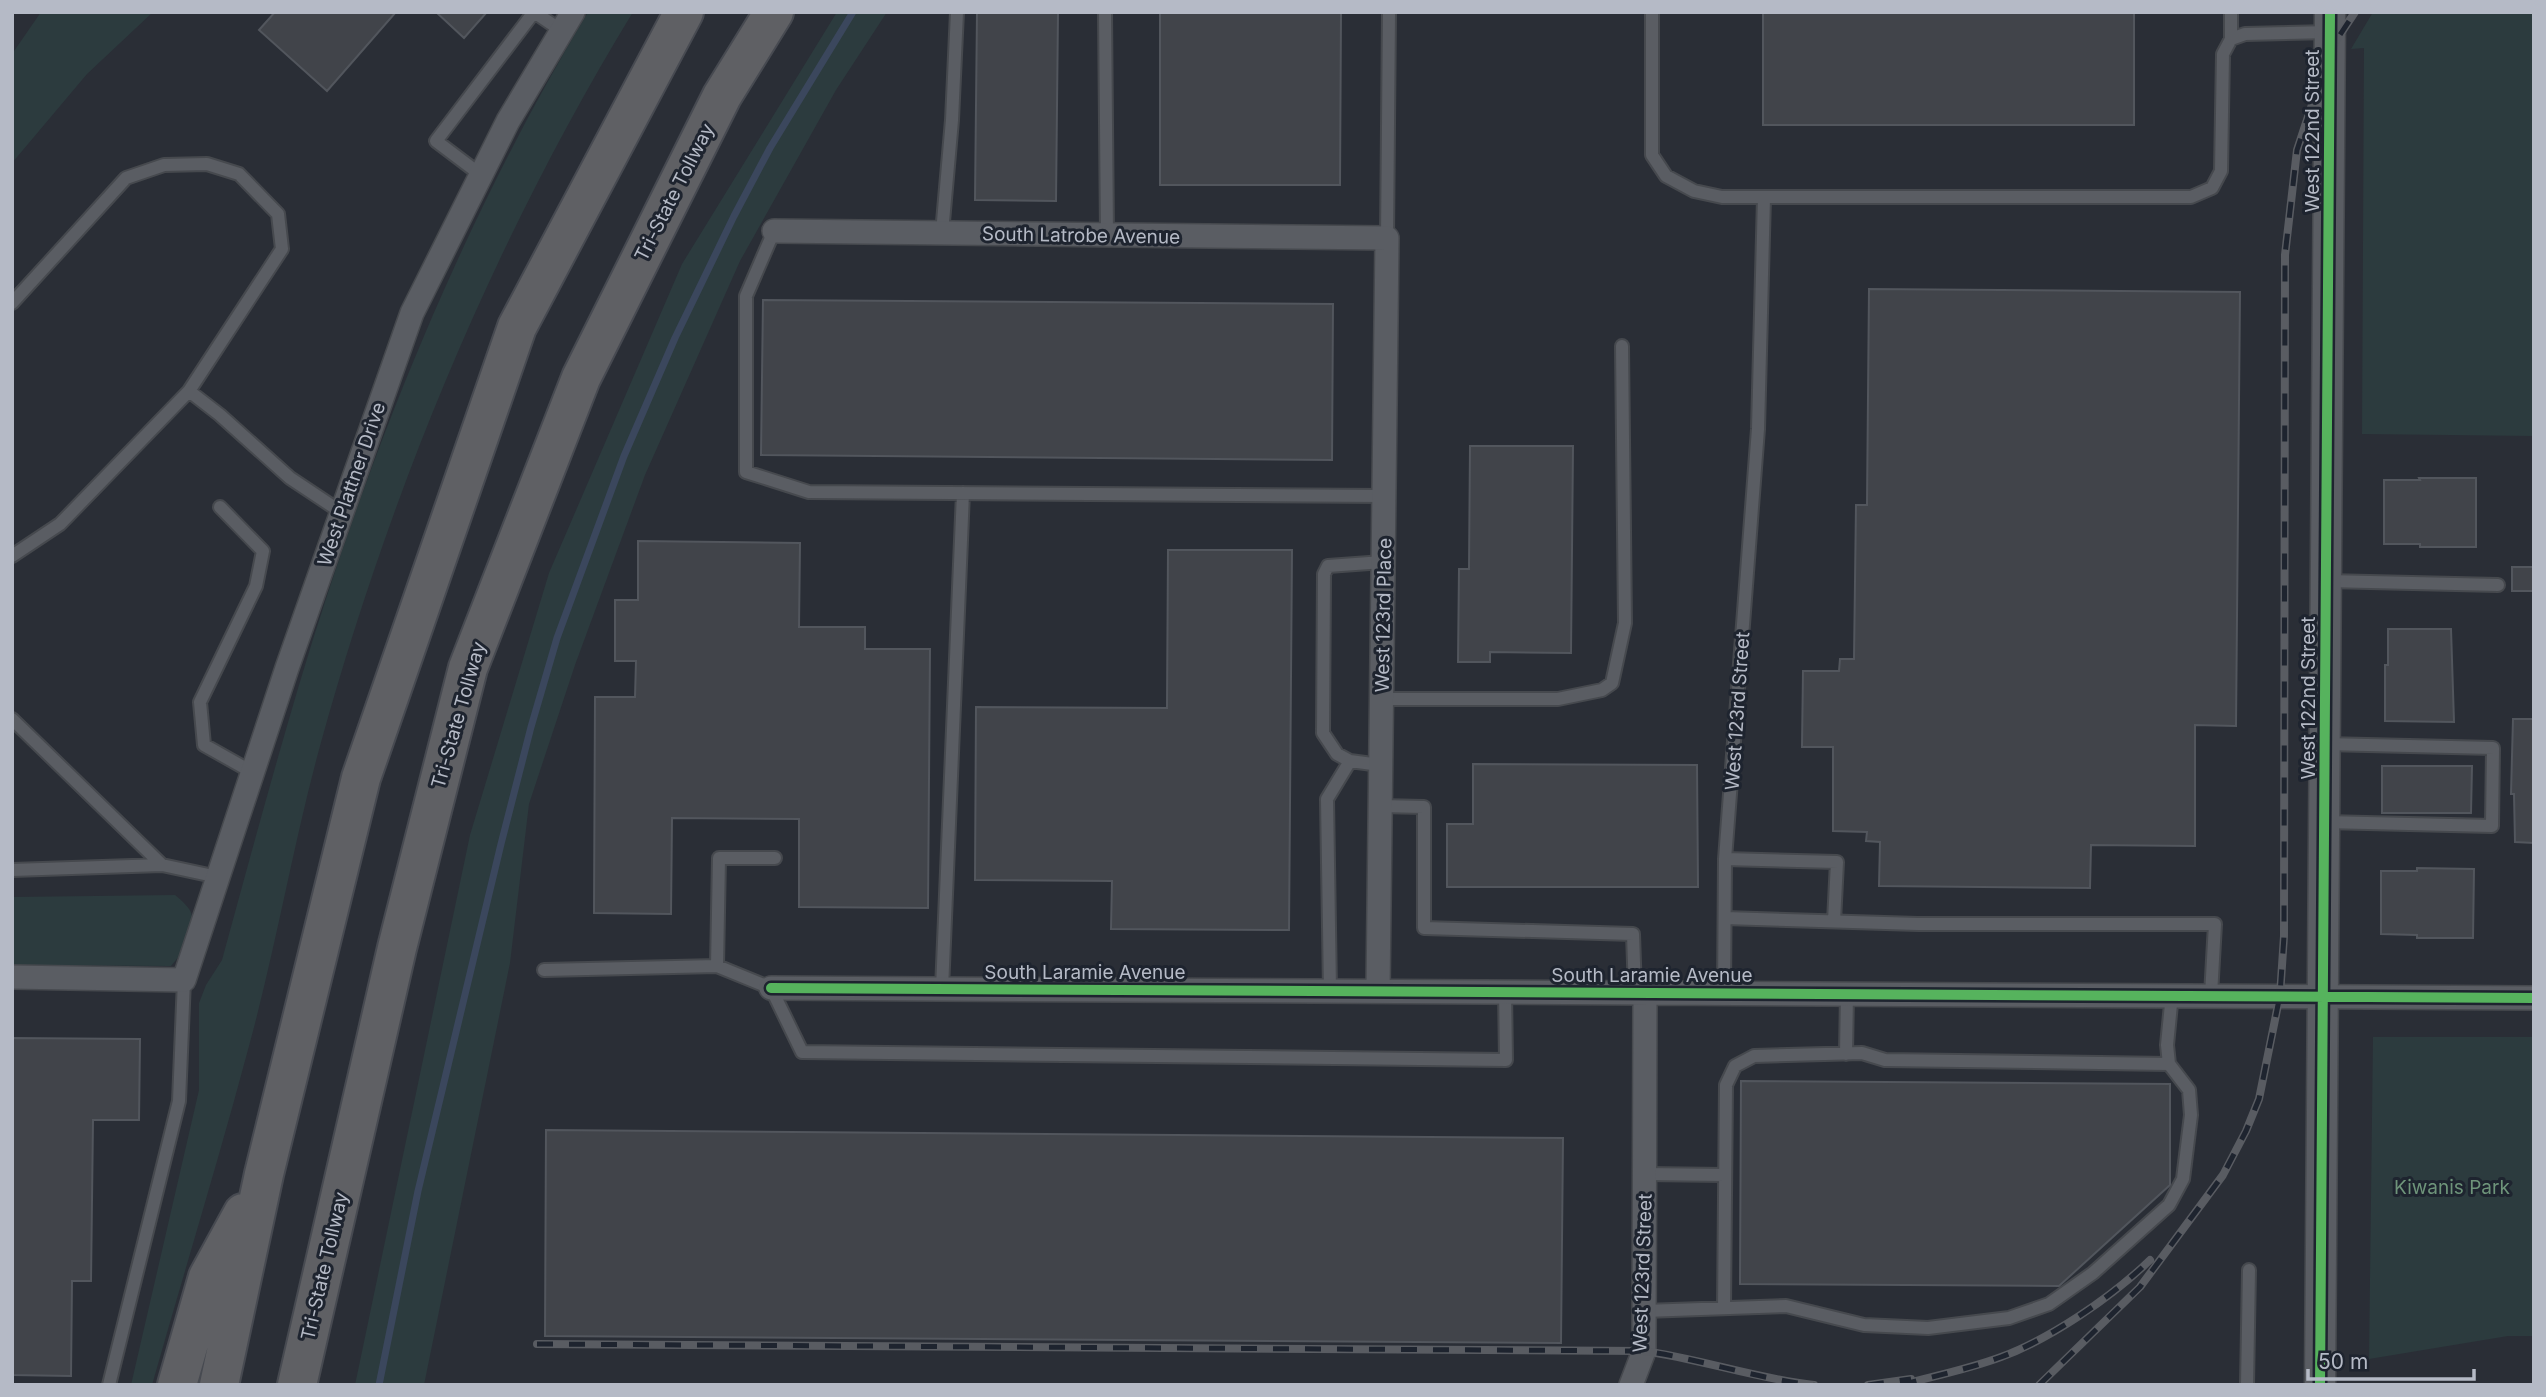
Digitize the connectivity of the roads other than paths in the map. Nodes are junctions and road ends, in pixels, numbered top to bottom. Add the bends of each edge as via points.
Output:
1 (534, 12) edge
2 (684, 12) edge
3 (774, 12) edge
4 (957, 12) edge
5 (1105, 12) edge
6 (1389, 12) edge
7 (1652, 12) edge
8 (2231, 12) edge
9 (567, 22) edge
10 (2330, 22) edge
11 (2231, 40) junction
12 (481, 175) junction
13 (1764, 197) junction
14 (775, 231) joint
15 (942, 233) junction
16 (1107, 235) junction
17 (1387, 238) junction
18 (12, 303) edge
19 (1622, 346) dead end
20 (189, 391) junction
21 (963, 493) junction
22 (1384, 496) junction
23 (220, 507) dead end
24 (341, 512) junction
25 (12, 556) edge
26 (1383, 562) junction
27 (2326, 582) junction
28 (2498, 585) dead end
29 (1382, 699) junction
30 (12, 719) edge
31 (2325, 744) junction
32 (1350, 761) junction
33 (1380, 765) junction
34 (252, 772) junction
35 (1380, 806) junction
36 (2324, 822) junction
37 (775, 858) dead end
38 (1725, 859) junction
39 (162, 865) junction
40 (12, 870) edge
41 (218, 877) junction
42 (1725, 918) junction
43 (1834, 921) junction
44 (717, 966) junction
45 (544, 970) dead end
46 (12, 977) edge
47 (184, 980) junction
48 (771, 988) junction
49 (942, 989) junction
50 (1330, 991) junction
51 (1378, 991) junction
52 (1505, 992) junction
53 (1640, 992) junction
54 (1724, 992) junction
55 (1847, 993) junction
56 (2172, 994) junction
57 (2211, 995) junction
58 (2323, 996) junction
59 (2534, 998) edge
60 (1846, 1054) junction
61 (2169, 1064) junction
62 (264, 1174) junction
63 (1645, 1174) junction
64 (1725, 1175) junction
65 (342, 1188) junction
66 (2249, 1270) dead end
67 (1724, 1308) junction
68 (1644, 1311) junction
69 (108, 1385) edge
70 (177, 1385) edge
71 (219, 1385) edge
72 (296, 1385) edge
73 (309, 1385) edge
74 (1631, 1385) edge
75 (2247, 1385) edge
76 (2320, 1385) edge

1 - 9 lane
1 - 12 lane via 436,141
2 - 62 highway via 517,327 361,778
3 - 65 highway, Tri-State Tollway via 722,96 581,378 468,668
4 - 15 lane
5 - 16 lane
6 - 17 lane
7 - 13 lane via 1652,155 1667,176 1694,191 1722,197
8 - 11 lane
9 - 12 street, West Plattner Drive
10 - 11 lane
10 - 27 street, West 122nd Street
11 - 13 lane via 2223,54 2221,172 2212,188 2191,197
12 - 24 street, West Plattner Drive via 412,313
13 - 38 lane, West 123rd Street via 1758,429
14 - 15 street, South Latrobe Avenue
14 - 21 lane via 746,296 746,472 809,492
15 - 16 street, South Latrobe Avenue
16 - 17 street, South Latrobe Avenue
17 - 22 street, West 123rd Place
18 - 20 lane via 126,178 164,165 207,164 239,174 278,214 282,249
19 - 29 lane via 1625,623 1612,683 1602,690 1558,699
20 - 24 lane via 290,478
20 - 25 lane via 60,524
21 - 22 lane
21 - 49 lane
22 - 26 street, West 123rd Place
23 - 34 lane via 263,551 256,586 200,702 204,745
24 - 34 street, West Plattner Drive
26 - 29 street, West 123rd Place
26 - 32 lane via 1328,566 1324,575 1323,733 1336,754
27 - 28 lane
27 - 31 street, West 122nd Street
29 - 33 street, West 123rd Place
30 - 39 lane
31 - 36 street, West 122nd Street
31 - 36 lane via 2493,748 2492,826
32 - 33 lane
32 - 50 lane via 1327,799
33 - 35 street, West 123rd Place
34 - 41 street, West Plattner Drive
35 - 51 street, West 123rd Place
35 - 53 lane via 1424,807 1424,928 1633,934
36 - 58 street, West 122nd Street
37 - 44 lane via 719,858
38 - 42 lane, West 123rd Street
38 - 43 lane via 1837,862
39 - 40 lane
39 - 41 lane
41 - 47 street, West Plattner Drive
42 - 43 lane
42 - 54 lane, West 123rd Street
43 - 57 lane via 2215,924
44 - 45 lane
44 - 48 lane
46 - 47 street
47 - 69 lane via 179,1101
48 - 49 street, South Laramie Avenue
48 - 52 lane via 802,1052 1506,1060
49 - 50 street, South Laramie Avenue
50 - 51 street, South Laramie Avenue
51 - 52 street, South Laramie Avenue
52 - 53 street, South Laramie Avenue
53 - 54 street, South Laramie Avenue
53 - 63 street, West 123rd Street
54 - 55 street, South Laramie Avenue
55 - 56 street, South Laramie Avenue
55 - 60 lane
56 - 57 street, South Laramie Avenue
56 - 61 lane
57 - 58 street, South Laramie Avenue
58 - 59 street, South Laramie Avenue
58 - 76 street, West 122nd Street
60 - 61 lane via 1885,1060
60 - 64 lane via 1754,1056 1735,1066 1726,1085
61 - 67 lane via 2189,1090 2191,1115 2183,1179 2169,1205 2093,1273 2049,1304 2008,1318 1928,1328 1864,1325 1786,1306
62 - 70 highway via 208,1277
62 - 71 highway
63 - 64 lane
63 - 68 street, West 123rd Street
64 - 67 lane
65 - 72 highway, Tri-State Tollway
65 - 73 highway
66 - 75 lane
67 - 68 lane
68 - 74 street, West 123rd Street via 1644,1351

